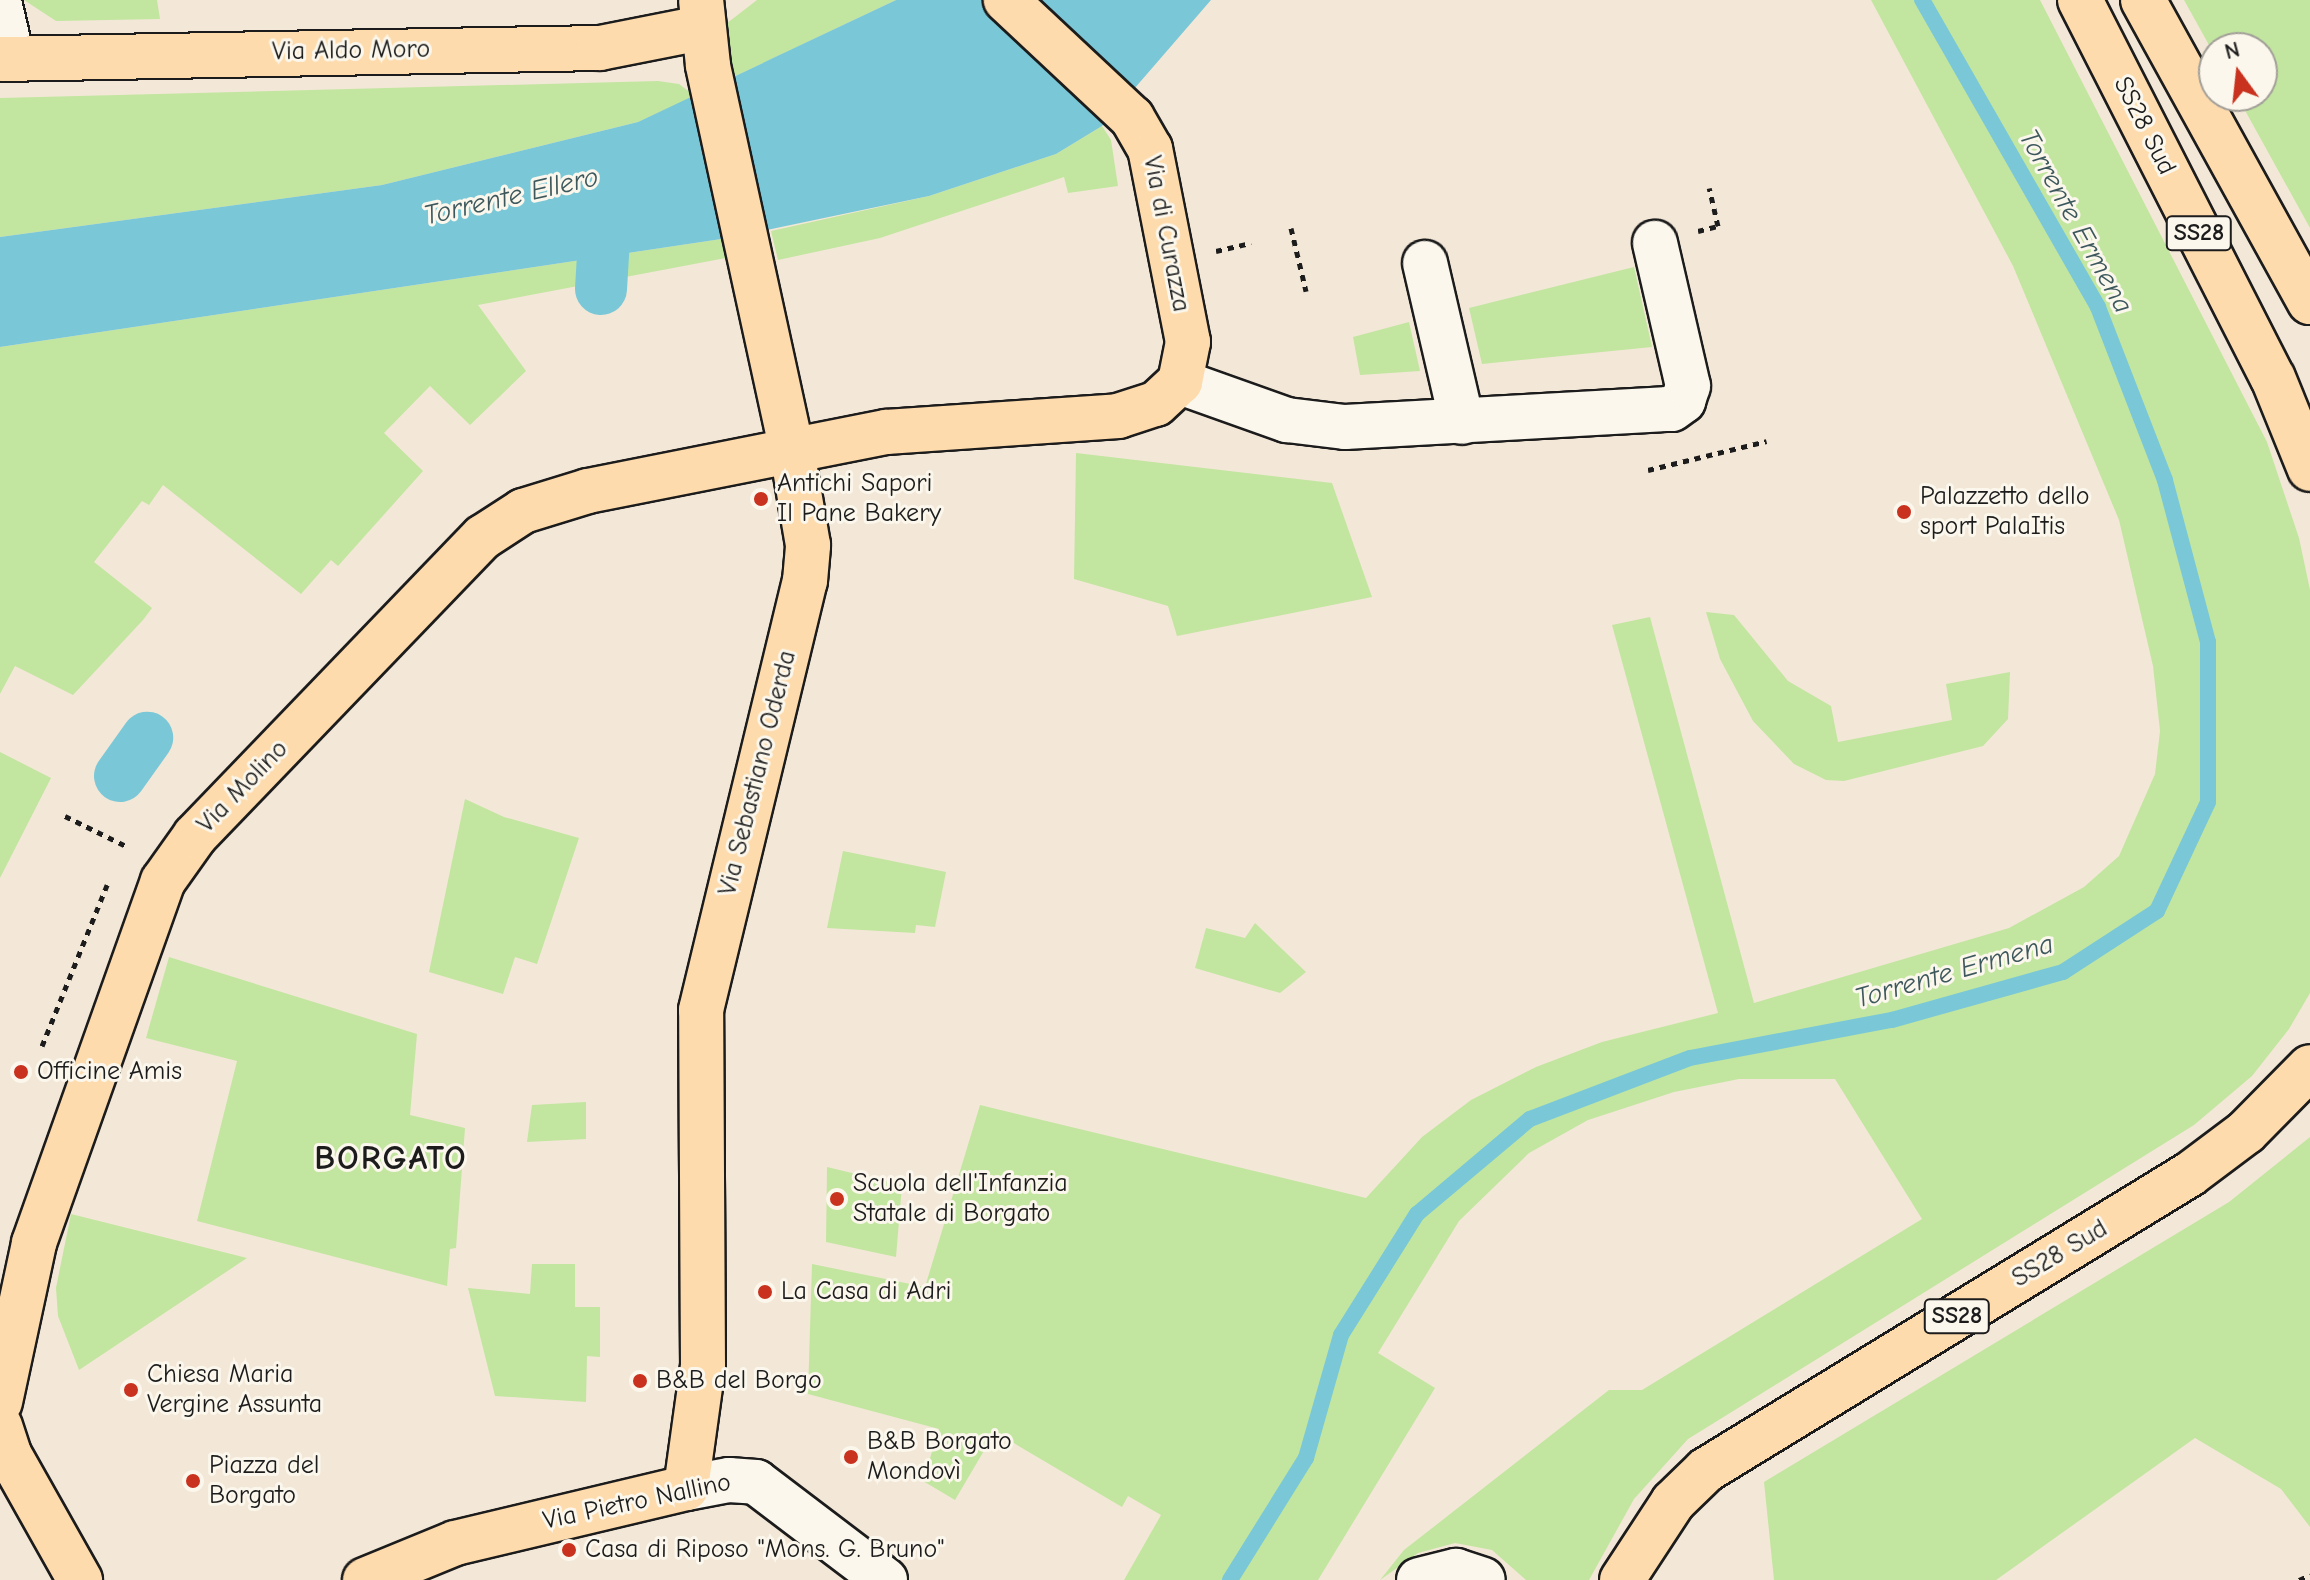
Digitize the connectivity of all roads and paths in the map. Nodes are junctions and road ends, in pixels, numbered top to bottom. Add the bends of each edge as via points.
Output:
1 (1006, 0) edge
2 (2080, 0) edge
3 (2143, 0) edge
4 (0, 6) edge
5 (703, 31) edge
6 (6, 59) edge
7 (1291, 228) dead end
8 (1655, 243) dead end
9 (1425, 263) dead end
10 (1306, 291) dead end
11 (2310, 302) edge
12 (1180, 382) junction
13 (1462, 422) junction
14 (1767, 441) dead end
15 (792, 451) junction
16 (2310, 469) edge
17 (1648, 470) dead end
18 (65, 816) dead end
19 (135, 835) dead end
20 (126, 846) junction
21 (120, 858) dead end
22 (114, 870) dead end
23 (42, 1046) dead end
24 (2310, 1067) edge
25 (0, 1402) edge
26 (0, 1426) edge
27 (686, 1488) junction
28 (2310, 1575) edge
29 (80, 1580) edge
30 (365, 1580) edge
31 (885, 1580) edge
32 (1419, 1580) edge
33 (1483, 1580) edge
34 (1622, 1580) edge
35 (2299, 1580) edge

1 - 12 main road, Via di Curazza via 1132,118 1150,149 1186,331 1188,356
2 - 16 main road, SS28 Sud / SS28 via 2258,348
3 - 11 main road
4 - 6 street
5 - 6 main road, Via Aldo Moro via 600,48
5 - 15 main road, Via Sebastiano Oderda
7 - 10 path
8 - 13 street via 1688,386 1679,405 1663,411
9 - 13 street
12 - 13 street via 1314,425
12 - 15 main road via 1156,404 1118,416 920,427
14 - 17 path
15 - 25 main road, Via Molino via 567,496 502,524 466,553 188,844 150,909 34,1243
15 - 27 main road, Via Sebastiano Oderda via 806,531 805,581 709,968 698,1033 703,1366
18 - 20 path
19 - 20 path
20 - 21 path
22 - 23 path
24 - 34 main road, SS28 Sud / SS28 via 2246,1132 2190,1174 1706,1470 1673,1502
26 - 29 main road
27 - 30 main road, Via Pietro Nallino via 455,1543
27 - 31 street, Via Pietro Nallino via 729,1480 756,1482
28 - 35 path
32 - 33 street via 1456,1571

